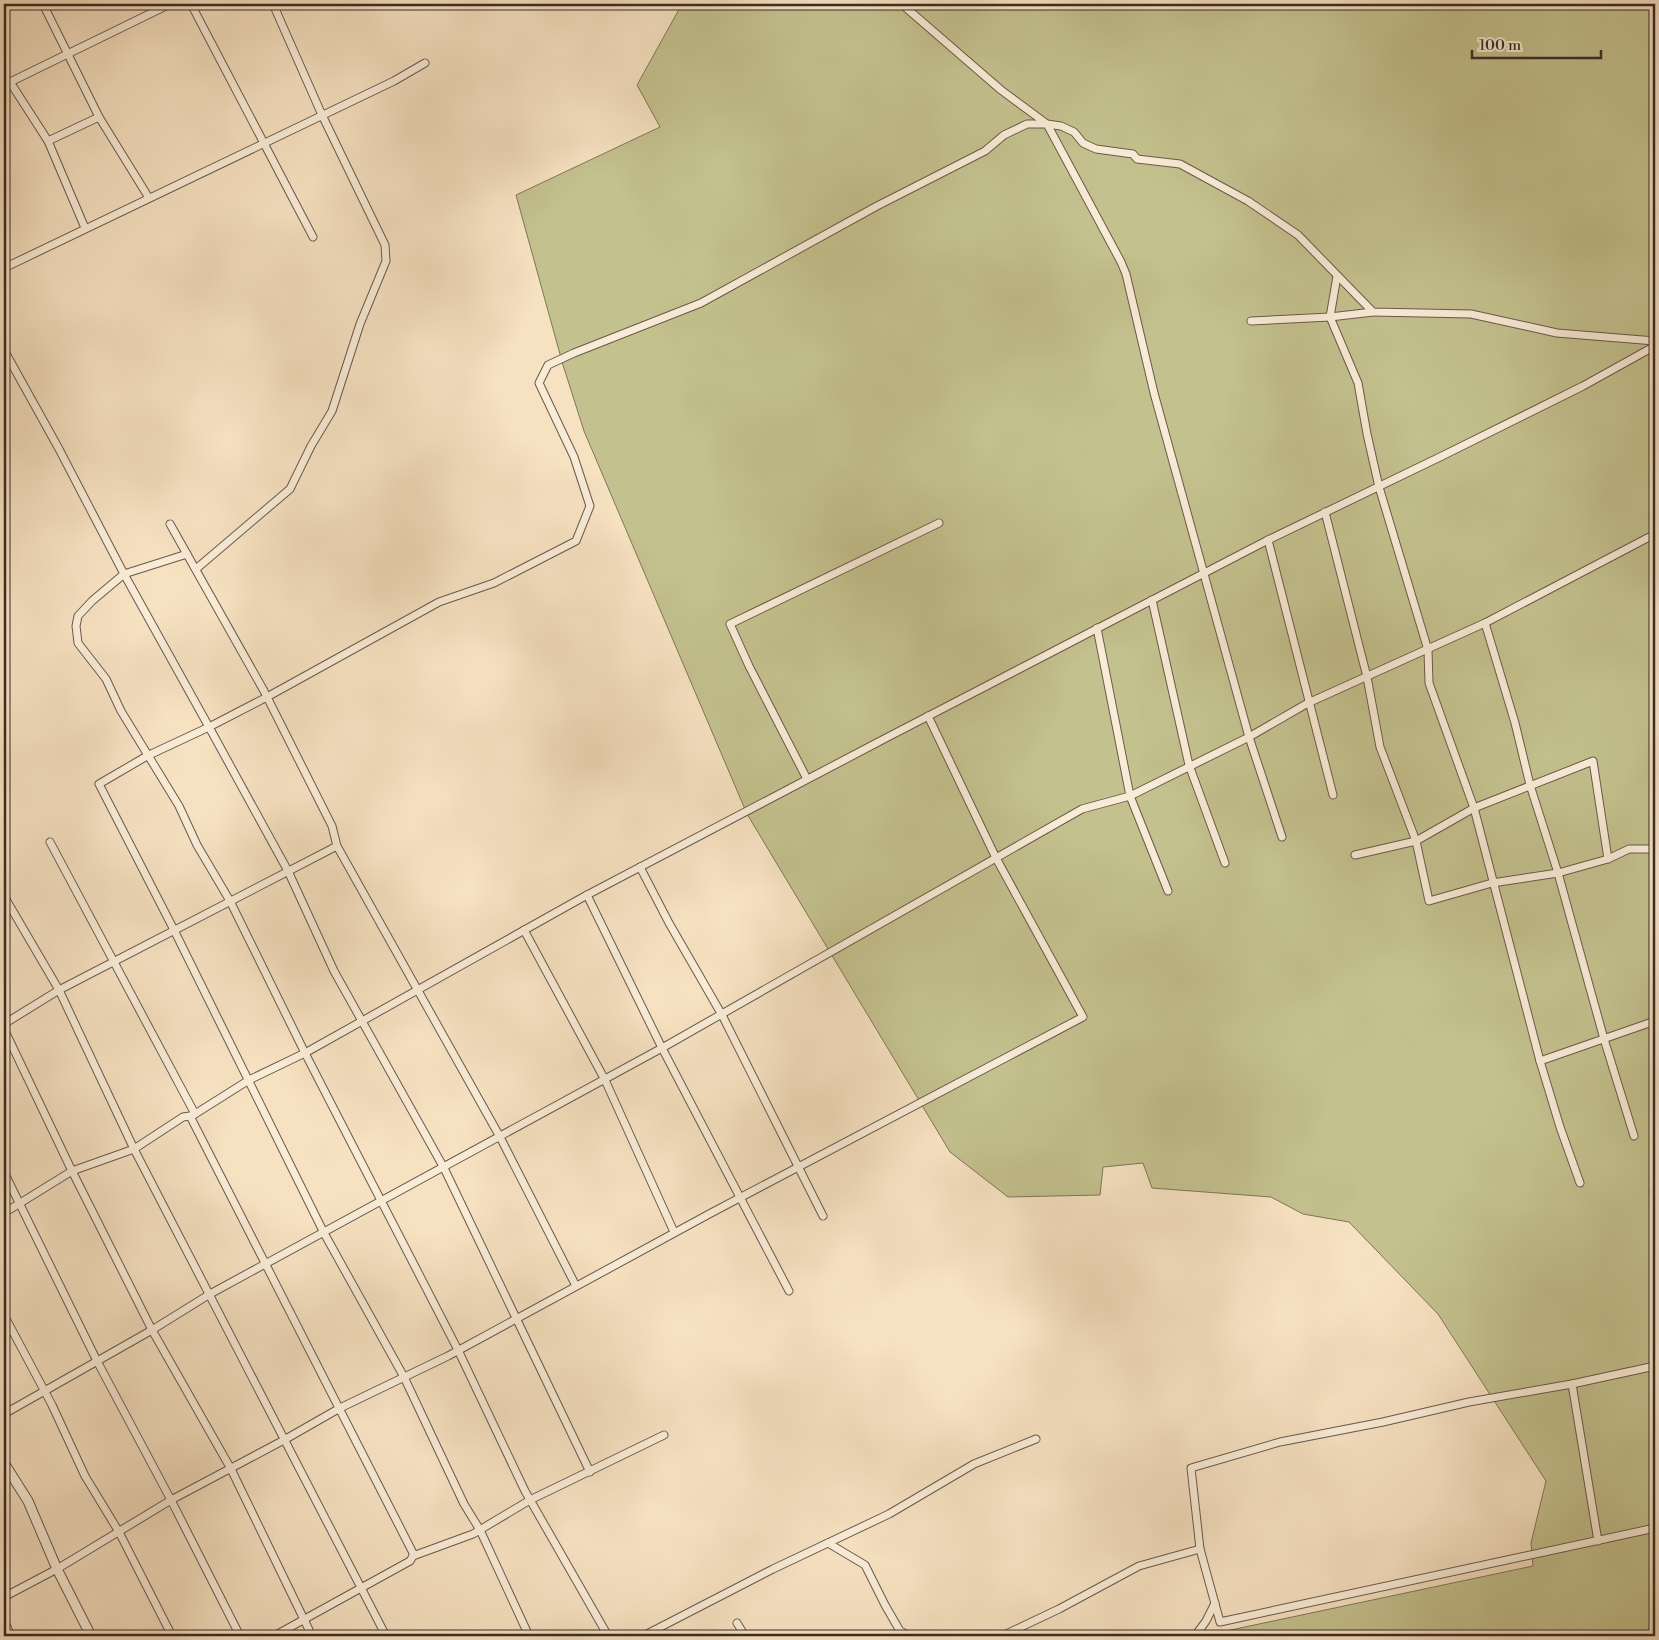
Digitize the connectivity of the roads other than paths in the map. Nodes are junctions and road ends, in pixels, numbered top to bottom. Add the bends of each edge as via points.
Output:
1 (43, 4) edge
2 (170, 4) edge
3 (191, 4) edge
4 (273, 4) edge
5 (894, 4) edge
6 (68, 54) junction
7 (425, 63) dead end
8 (7, 83) edge
9 (322, 115) junction
10 (99, 117) junction
11 (1048, 124) junction
12 (48, 141) junction
13 (264, 142) junction
14 (149, 198) junction
15 (86, 228) junction
16 (313, 237) dead end
17 (4, 268) edge
18 (1337, 276) junction
19 (1373, 312) junction
20 (1330, 317) junction
21 (1251, 321) dead end
22 (1655, 341) edge
23 (1655, 346) edge
24 (4, 350) edge
25 (1379, 487) junction
26 (1325, 512) junction
27 (939, 523) dead end
28 (170, 524) dead end
29 (1655, 534) edge
30 (1268, 540) junction
31 (187, 554) junction
32 (196, 569) junction
33 (124, 574) junction
34 (1204, 574) junction
35 (1152, 600) junction
36 (1485, 624) junction
37 (1097, 628) junction
38 (1428, 650) junction
39 (1366, 677) junction
40 (267, 697) junction
41 (1308, 703) junction
42 (928, 716) junction
43 (209, 727) junction
44 (1249, 737) junction
45 (147, 756) junction
46 (1189, 765) junction
47 (807, 779) junction
48 (1530, 785) junction
49 (1333, 795) dead end
50 (1130, 796) junction
51 (1474, 808) junction
52 (1282, 837) dead end
53 (1416, 841) junction
54 (50, 842) dead end
55 (337, 846) junction
56 (1655, 849) edge
57 (1355, 855) dead end
58 (996, 858) junction
59 (1608, 859) junction
60 (1225, 863) dead end
61 (640, 867) junction
62 (288, 871) junction
63 (1558, 873) junction
64 (1492, 883) junction
65 (1168, 891) dead end
66 (587, 895) junction
67 (4, 896) edge
68 (230, 901) junction
69 (174, 930) junction
70 (524, 930) junction
71 (115, 961) junction
72 (59, 990) junction
73 (418, 990) junction
74 (722, 1015) junction
75 (363, 1020) junction
76 (1655, 1021) edge
77 (4, 1024) edge
78 (4, 1029) edge
79 (1604, 1039) junction
80 (662, 1048) junction
81 (306, 1052) junction
82 (1540, 1061) junction
83 (249, 1080) junction
84 (605, 1080) junction
85 (193, 1115) junction
86 (1634, 1136) dead end
87 (500, 1137) junction
88 (134, 1149) junction
89 (799, 1167) junction
90 (444, 1168) junction
91 (72, 1171) junction
92 (4, 1172) edge
93 (1580, 1183) dead end
94 (741, 1197) junction
95 (381, 1202) junction
96 (19, 1203) junction
97 (4, 1213) edge
98 (823, 1216) dead end
99 (674, 1232) junction
100 (324, 1233) junction
101 (266, 1265) junction
102 (576, 1286) junction
103 (789, 1291) dead end
104 (210, 1294) junction
105 (4, 1315) edge
106 (515, 1319) junction
107 (152, 1330) junction
108 (458, 1350) junction
109 (97, 1361) junction
110 (1655, 1366) edge
111 (404, 1378) junction
112 (1572, 1384) junction
113 (44, 1391) junction
114 (340, 1408) junction
115 (4, 1414) edge
116 (664, 1435) dead end
117 (1036, 1439) dead end
118 (284, 1440) junction
119 (4, 1463) edge
120 (230, 1470) junction
121 (590, 1472) junction
122 (171, 1500) junction
123 (530, 1500) junction
124 (1655, 1528) edge
125 (480, 1530) junction
126 (119, 1532) junction
127 (1598, 1540) junction
128 (828, 1543) junction
129 (1200, 1549) junction
130 (414, 1556) junction
131 (57, 1569) junction
132 (361, 1589) junction
133 (4, 1597) edge
134 (1215, 1603) junction
135 (4, 1620) edge
136 (303, 1620) junction
137 (737, 1623) dead end
138 (11, 1636) edge
139 (92, 1636) edge
140 (172, 1636) edge
141 (240, 1636) edge
142 (274, 1636) edge
143 (312, 1636) edge
144 (386, 1636) edge
145 (529, 1636) edge
146 (608, 1636) edge
147 (643, 1636) edge
148 (745, 1636) edge
149 (910, 1636) edge
150 (1002, 1636) edge
151 (1195, 1636) edge

1 - 6 street
2 - 6 street
3 - 13 street
4 - 9 street
5 - 11 street via 904,6 1001,90
6 - 8 street
6 - 10 street
7 - 9 street
8 - 12 street
9 - 13 street
9 - 32 street via 385,245 386,261 360,324 332,411 290,489
10 - 12 street
10 - 14 street
11 - 18 street via 1074,132 1096,150 1180,164 1248,200 1298,236
11 - 34 street via 1126,274 1154,393
11 - 40 street via 1027,124 1004,135 985,151 701,303 548,365 539,383 574,457 590,506 576,541 494,583 439,602
12 - 15 street
13 - 14 street
13 - 16 street
14 - 15 street
15 - 17 street
18 - 19 street
18 - 20 street
19 - 20 street
19 - 22 street via 1471,314 1557,333
20 - 21 street
20 - 25 street via 1358,383
23 - 25 street via 1583,386
24 - 33 street
25 - 26 street
25 - 38 street
26 - 30 street
26 - 39 street
27 - 47 street via 730,624
28 - 31 street
29 - 36 street
30 - 34 street
30 - 41 street
31 - 32 street
31 - 33 street
32 - 40 street
33 - 43 street
33 - 45 street via 78,616 78,642 106,680
34 - 35 street
34 - 44 street
35 - 37 street
35 - 46 street
36 - 38 street
36 - 48 street via 1515,722
37 - 42 street
37 - 50 street
38 - 39 street
38 - 51 street via 1429,683
39 - 41 street
39 - 53 street via 1380,747
40 - 43 street
40 - 55 street via 332,826
41 - 44 street
41 - 49 street
42 - 47 street
42 - 58 street
43 - 45 street
43 - 62 street
44 - 46 street
44 - 52 street
45 - 68 street via 179,806
45 - 69 street via 99,784
46 - 50 street
46 - 60 street
47 - 61 street
48 - 51 street
48 - 59 street via 1593,761
48 - 63 street
50 - 58 street via 1082,809
50 - 65 street
51 - 53 street
51 - 64 street
53 - 57 street
53 - 64 street via 1429,901
54 - 71 street
55 - 62 street
55 - 73 street
56 - 59 street via 1629,849
58 - 74 street
58 - 89 street via 1083,1017
59 - 63 street
61 - 66 street
61 - 74 street
62 - 68 street
62 - 75 street via 334,971
63 - 64 street
63 - 79 street
64 - 82 street
66 - 70 street
66 - 80 street
67 - 72 street
68 - 69 street
68 - 81 street
69 - 71 street
69 - 83 street
70 - 73 street
70 - 84 street
71 - 72 street
71 - 85 street
72 - 77 street
72 - 88 street
73 - 75 street
73 - 87 street
74 - 80 street
74 - 89 street
75 - 81 street
75 - 90 street
76 - 79 street
78 - 91 street
79 - 82 street
79 - 86 street
80 - 84 street
80 - 94 street
81 - 83 street
81 - 95 street
82 - 93 street
83 - 85 street
83 - 100 street
84 - 87 street
84 - 99 street
85 - 88 street via 184,1117
85 - 101 street
87 - 90 street
87 - 102 street
88 - 91 street
88 - 104 street
89 - 94 street
89 - 98 street
90 - 95 street
90 - 106 street
91 - 96 street
91 - 107 street
92 - 96 street
94 - 99 street
94 - 103 street
95 - 100 street
95 - 108 street
96 - 97 street
96 - 109 street
99 - 102 street
100 - 101 street
100 - 111 street
101 - 104 street
101 - 114 street
102 - 106 street
104 - 107 street
104 - 118 street
105 - 113 street
106 - 108 street
106 - 121 street
107 - 109 street
107 - 120 street
108 - 111 street
108 - 123 street
109 - 113 street
109 - 122 street
110 - 112 street
111 - 114 street
111 - 125 street via 464,1504
112 - 127 street
112 - 129 street via 1280,1442 1191,1468
113 - 115 street
113 - 126 street via 85,1476
114 - 118 street
114 - 130 street
116 - 121 street
117 - 128 street via 974,1464 889,1514
118 - 120 street
118 - 132 street
119 - 131 street via 28,1501
120 - 122 street
120 - 136 street
121 - 123 street
122 - 126 street
122 - 141 street
123 - 125 street
123 - 146 street
124 - 127 street
125 - 130 street
125 - 145 street
126 - 131 street
126 - 140 street
127 - 134 street via 1220,1622
128 - 147 street
128 - 149 street via 865,1565 900,1631
129 - 134 street
129 - 150 street via 1139,1566
130 - 132 street
131 - 133 street
131 - 139 street
132 - 136 street
132 - 144 street
134 - 151 street
135 - 138 street
136 - 142 street
136 - 143 street
137 - 148 street

